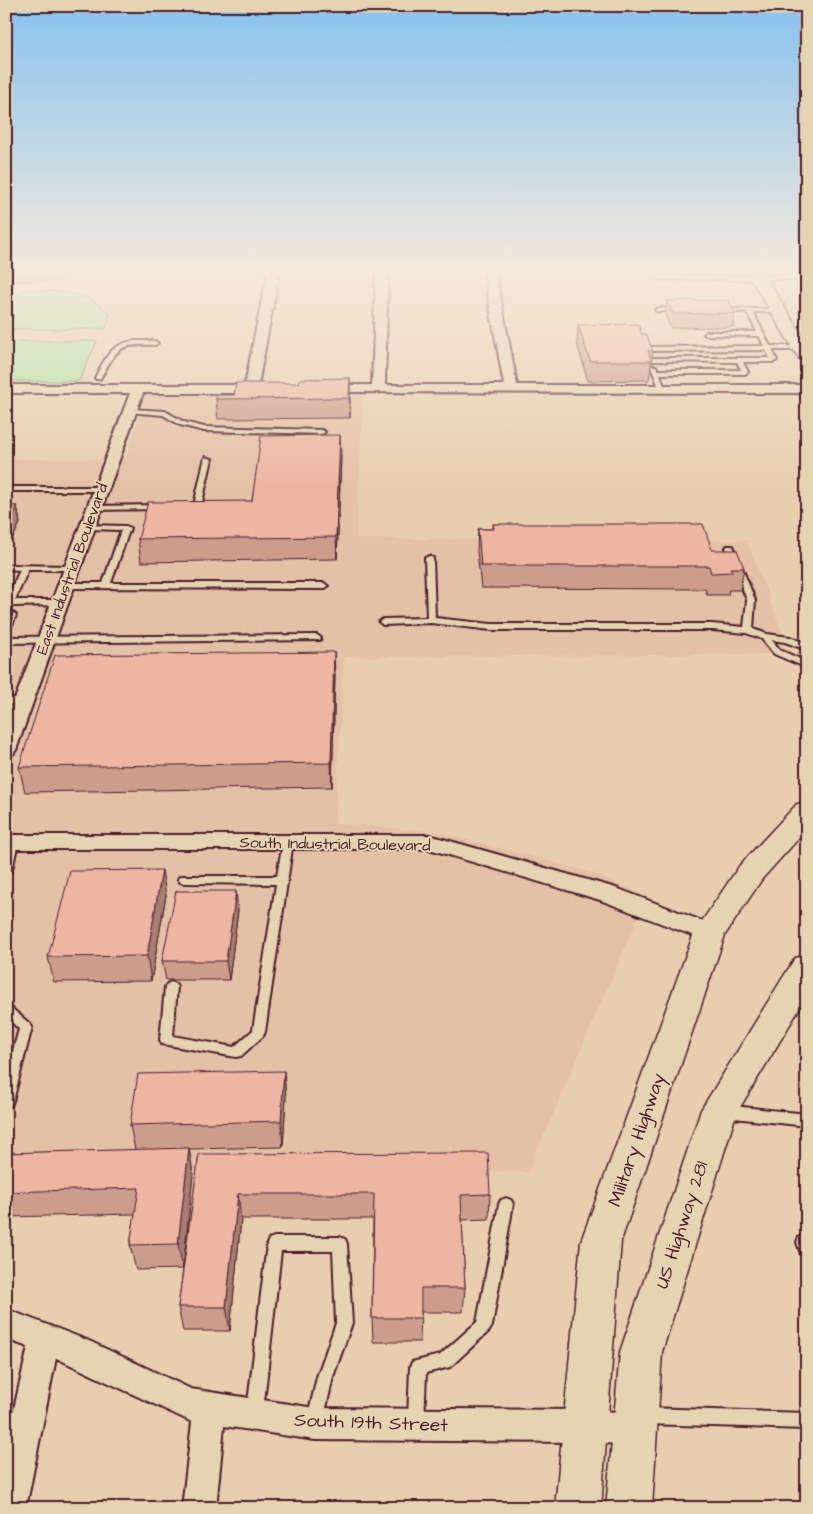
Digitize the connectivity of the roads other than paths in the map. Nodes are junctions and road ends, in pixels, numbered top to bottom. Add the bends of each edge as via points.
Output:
1 (122, 345) edge
2 (259, 345) edge
3 (380, 345) edge
4 (503, 345) edge
5 (766, 345) edge
6 (768, 348) junction
7 (804, 353) edge
8 (651, 359) junction
9 (739, 360) junction
10 (656, 372) junction
11 (98, 378) dead end
12 (6, 389) edge
13 (138, 389) junction
14 (251, 389) junction
15 (271, 389) edge
16 (310, 389) edge
17 (378, 389) junction
18 (511, 389) junction
19 (662, 389) junction
20 (807, 389) edge
21 (130, 410) junction
22 (322, 432) dead end
23 (208, 460) dead end
24 (6, 489) edge
25 (101, 489) junction
26 (169, 507) edge
27 (178, 507) edge
28 (94, 508) junction
29 (87, 528) junction
30 (730, 548) edge
31 (429, 558) dead end
32 (6, 567) edge
33 (25, 567) junction
34 (72, 568) junction
35 (66, 586) junction
36 (106, 586) junction
37 (324, 586) dead end
38 (60, 603) junction
39 (12, 615) dead end
40 (432, 620) junction
41 (383, 622) dead end
42 (6, 630) edge
43 (748, 630) junction
44 (765, 637) junction
45 (317, 638) dead end
46 (6, 640) edge
47 (46, 640) junction
48 (807, 647) edge
49 (807, 664) edge
50 (6, 701) edge
51 (24, 701) junction
52 (6, 750) edge
53 (807, 812) edge
54 (10, 842) edge
55 (288, 842) junction
56 (6, 870) edge
57 (184, 879) dead end
58 (282, 880) junction
59 (710, 933) junction
60 (807, 966) edge
61 (171, 987) dead end
62 (6, 1010) edge
63 (6, 1101) edge
64 (719, 1110) junction
65 (807, 1120) edge
66 (506, 1204) dead end
67 (6, 1324) edge
68 (45, 1339) junction
69 (210, 1408) junction
70 (254, 1415) junction
71 (807, 1421) edge
72 (636, 1422) junction
73 (315, 1424) junction
74 (415, 1425) junction
75 (585, 1426) junction
76 (10, 1508) edge
77 (199, 1508) edge
78 (578, 1508) edge
79 (629, 1508) edge

1 - 11 lane via 111,352
2 - 14 street
3 - 17 street
4 - 18 street
5 - 6 lane
6 - 7 lane
6 - 8 lane via 646,346
6 - 9 lane via 774,360
8 - 9 lane
8 - 10 lane
9 - 10 lane via 746,372
10 - 19 lane
12 - 13 street
13 - 14 street
13 - 21 street, East Industrial Boulevard
14 - 15 street
16 - 17 street
17 - 18 street
18 - 19 street
19 - 20 street
21 - 22 lane via 165,413 182,424 204,430
21 - 25 street, East Industrial Boulevard
23 - 27 lane via 197,507
24 - 25 lane
25 - 28 street, East Industrial Boulevard
26 - 28 lane
28 - 29 street, East Industrial Boulevard
29 - 34 street, East Industrial Boulevard
29 - 36 lane via 126,528
30 - 43 lane via 751,600
31 - 40 lane
32 - 33 lane
33 - 34 lane
33 - 38 lane via 10,601
34 - 35 street, East Industrial Boulevard
35 - 36 lane
35 - 38 street, East Industrial Boulevard
36 - 37 lane
38 - 47 street, East Industrial Boulevard
39 - 42 lane
40 - 41 lane
40 - 43 lane via 491,627 712,627
43 - 44 lane
44 - 48 lane via 787,639
44 - 49 lane via 777,652
45 - 47 lane
46 - 47 lane
47 - 51 street, East Industrial Boulevard
50 - 51 lane
51 - 52 street, East Industrial Boulevard
53 - 59 main road, Military Highway via 751,872
54 - 55 street, South Industrial Boulevard
54 - 56 lane
55 - 58 lane
55 - 59 street, South Industrial Boulevard via 429,842 608,894
57 - 58 lane
58 - 61 lane via 259,1032 236,1052 166,1040
59 - 75 main road, Military Highway via 601,1241
60 - 64 main road, US Highway 281
62 - 63 lane via 26,1027
64 - 65 lane
64 - 72 main road, US Highway 281 via 641,1352
66 - 74 lane via 484,1326 444,1362 418,1367
67 - 68 street, South 19th Street
68 - 69 street, South 19th Street via 189,1405
68 - 76 street
69 - 70 street, South 19th Street
69 - 77 street
70 - 73 street, South 19th Street
70 - 73 lane via 274,1244 340,1244 344,1323 325,1377
71 - 72 lane
72 - 75 street, South 19th Street
72 - 79 main road, US Highway 281
73 - 74 street, South 19th Street
74 - 75 street, South 19th Street
75 - 78 main road, Military Highway

